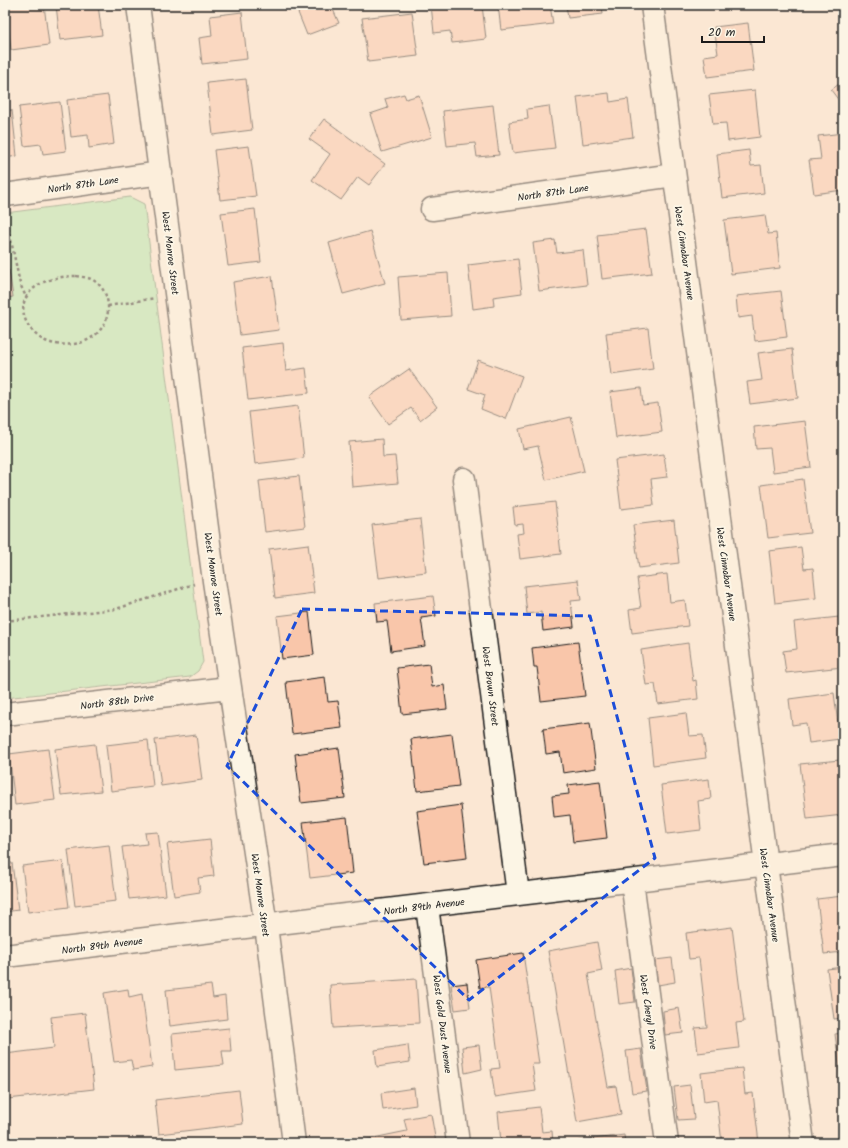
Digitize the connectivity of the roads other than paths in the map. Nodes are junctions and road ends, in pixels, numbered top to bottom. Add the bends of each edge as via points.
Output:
1 (138, 5) edge
2 (652, 5) edge
3 (161, 173) junction
4 (674, 175) junction
5 (5, 204) edge
6 (432, 209) dead end
7 (464, 479) dead end
8 (229, 688) junction
9 (5, 714) edge
10 (843, 855) edge
11 (765, 865) junction
12 (632, 881) junction
13 (518, 894) junction
14 (428, 906) junction
15 (266, 926) junction
16 (5, 956) edge
17 (294, 1143) edge
18 (458, 1143) edge
19 (667, 1143) edge
20 (803, 1143) edge

1 - 3 street, West Monroe Street
2 - 4 street, West Cinnabar Avenue
3 - 5 street, North 87th Lane
3 - 8 street, West Monroe Street
4 - 6 street, North 87th Lane
4 - 11 street, West Cinnabar Avenue
7 - 13 street, West Brown Street
8 - 9 street, North 88th Drive
8 - 15 street, West Monroe Street
10 - 11 street, North 89th Avenue
11 - 12 street, North 89th Avenue
11 - 20 street, West Cinnabar Avenue
12 - 13 street, North 89th Avenue
12 - 19 street, West Cheryl Drive
13 - 14 street, North 89th Avenue
14 - 15 street, North 89th Avenue
14 - 18 street, West Gold Dust Avenue
15 - 16 street, North 89th Avenue
15 - 17 street, West Monroe Street

